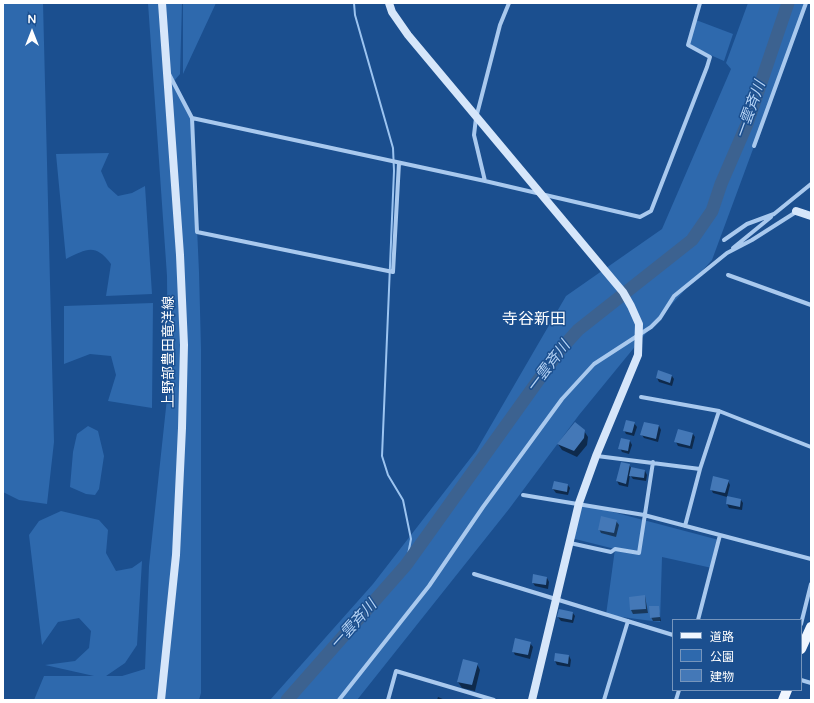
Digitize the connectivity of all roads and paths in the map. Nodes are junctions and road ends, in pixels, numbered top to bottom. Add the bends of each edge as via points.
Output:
1 (162, 3) edge
2 (389, 3) edge
3 (509, 3) edge
4 (700, 3) edge
5 (806, 3) edge
6 (167, 72) junction
7 (192, 118) junction
8 (476, 118) junction
9 (754, 146) dead end
10 (399, 163) junction
11 (485, 181) junction
12 (811, 184) edge
13 (541, 194) junction
14 (796, 211) joint
15 (774, 214) junction
16 (811, 216) edge
17 (724, 240) dead end
18 (727, 253) junction
19 (728, 275) dead end
20 (811, 305) edge
21 (639, 335) junction
22 (641, 397) dead end
23 (719, 411) junction
24 (811, 447) edge
25 (596, 456) junction
26 (653, 462) junction
27 (700, 469) junction
28 (523, 495) dead end
29 (579, 503) junction
30 (644, 515) junction
31 (685, 526) junction
32 (720, 535) junction
33 (570, 543) junction
34 (811, 559) edge
35 (474, 574) dead end
36 (811, 585) edge
37 (556, 600) junction
38 (698, 619) edge
39 (802, 620) edge
40 (628, 621) junction
41 (811, 626) edge
42 (672, 635) edge
43 (802, 647) edge
44 (161, 700) edge
45 (339, 700) edge
46 (388, 700) edge
47 (494, 700) edge
48 (532, 700) edge
49 (604, 700) edge

1 - 6 street, 上野部豊田竜洋線
2 - 8 street via 392,12 408,35
3 - 8 street via 500,25
4 - 13 street via 688,45 710,57 651,211 640,217
5 - 9 street
6 - 7 street
6 - 44 street, 上野部豊田竜洋線 via 184,345 176,555
7 - 10 street
7 - 10 street via 197,232 394,272
8 - 11 street via 474,134
8 - 13 street
10 - 11 street
11 - 13 street
12 - 15 street
13 - 21 street via 623,292 637,318
14 - 16 street
14 - 18 street
15 - 17 street via 747,224
15 - 18 street
18 - 21 street via 674,296 652,327
19 - 20 street
21 - 25 street via 635,365
21 - 45 street via 594,364 562,399 487,501 429,586
22 - 23 street
23 - 24 street
23 - 27 street
25 - 26 street
25 - 29 street
26 - 27 street
26 - 30 street
27 - 31 street
28 - 29 street
29 - 30 street
29 - 33 street
30 - 31 street
30 - 33 street via 639,553 615,549 611,552
31 - 32 street
32 - 34 street
32 - 38 street
33 - 37 street
35 - 37 street
36 - 39 street
37 - 40 street
37 - 48 street
40 - 42 street
40 - 49 street
41 - 43 main road
46 - 47 street via 396,672

